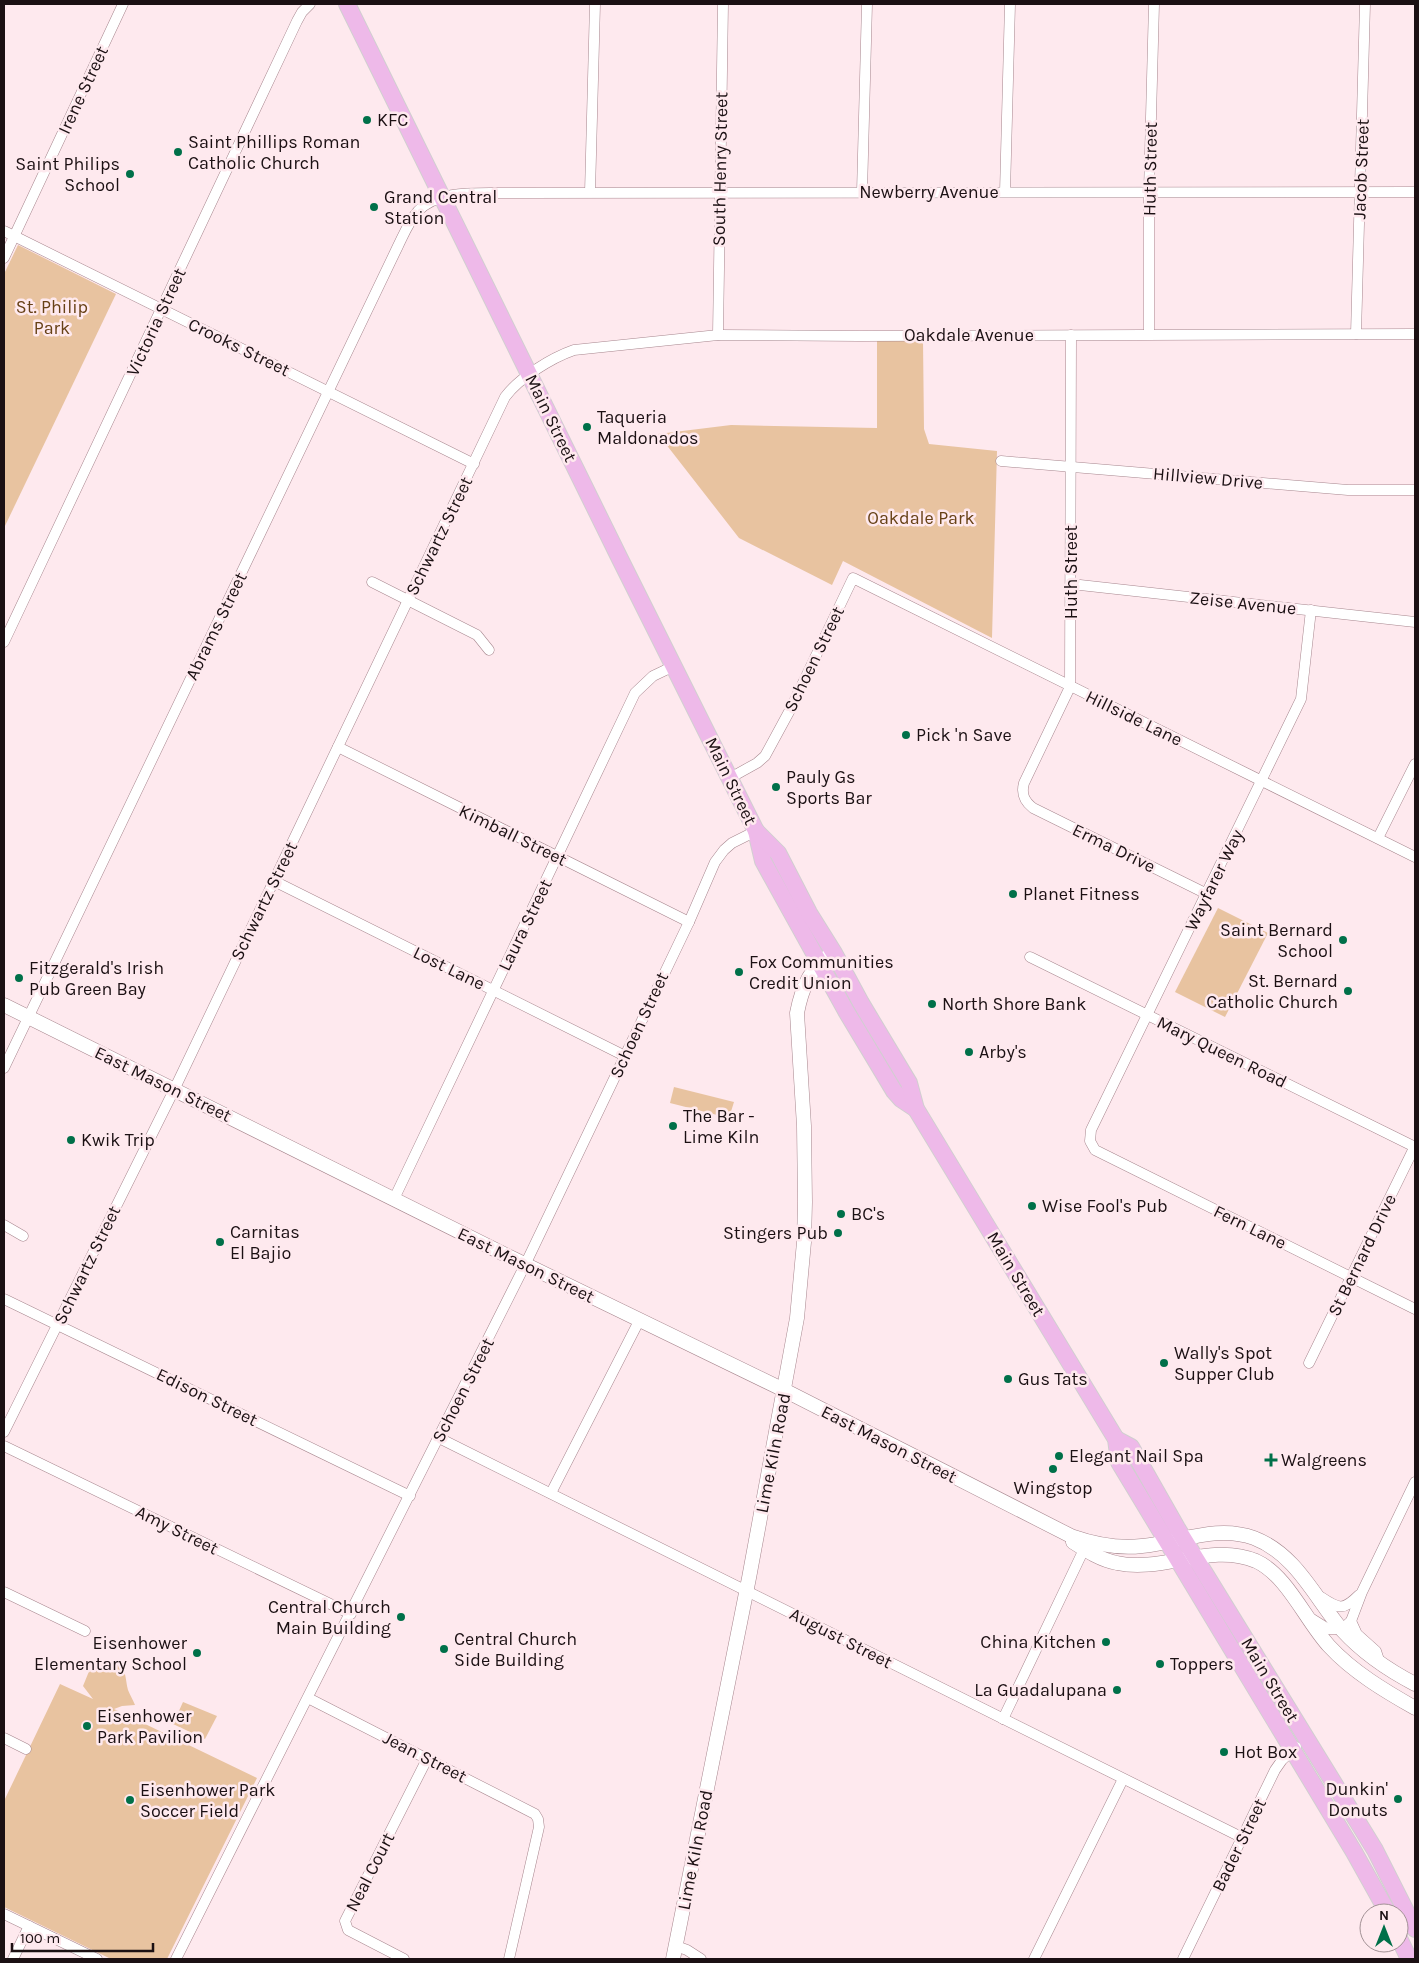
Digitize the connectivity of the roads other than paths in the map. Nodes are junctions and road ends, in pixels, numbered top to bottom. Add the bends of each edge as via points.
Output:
1 (123, 4) edge
2 (310, 4) edge
3 (347, 4) edge
4 (594, 4) edge
5 (723, 4) edge
6 (867, 4) edge
7 (1010, 4) edge
8 (1154, 4) edge
9 (1366, 4) edge
10 (590, 192) junction
11 (719, 192) junction
12 (862, 192) junction
13 (1005, 192) junction
14 (1149, 192) junction
15 (1360, 192) junction
16 (1415, 192) edge
17 (443, 198) junction
18 (4, 231) edge
19 (14, 236) junction
20 (4, 258) edge
21 (162, 309) junction
22 (1072, 334) junction
23 (1149, 334) junction
24 (1356, 334) junction
25 (1415, 334) edge
26 (718, 335) junction
27 (530, 375) junction
28 (329, 392) junction
29 (1001, 461) dead end
30 (474, 464) junction
31 (1071, 467) junction
32 (1415, 490) edge
33 (853, 578) joint
34 (372, 582) dead end
35 (1071, 584) junction
36 (408, 600) junction
37 (1311, 610) junction
38 (1415, 622) edge
39 (4, 642) edge
40 (490, 650) dead end
41 (674, 666) junction
42 (1070, 687) junction
43 (338, 748) junction
44 (1415, 764) edge
45 (730, 778) junction
46 (1262, 781) junction
47 (1024, 798) joint
48 (756, 831) junction
49 (1378, 838) junction
50 (558, 857) junction
51 (1415, 857) edge
52 (274, 881) junction
53 (1207, 894) junction
54 (688, 922) junction
55 (834, 953) junction
56 (1030, 958) dead end
57 (819, 962) junction
58 (494, 990) junction
59 (4, 1005) edge
60 (1148, 1015) junction
61 (28, 1018) junction
62 (625, 1056) junction
63 (4, 1068) edge
64 (174, 1090) junction
65 (916, 1109) junction
66 (1090, 1141) joint
67 (1415, 1147) edge
68 (394, 1199) junction
69 (4, 1225) edge
70 (23, 1236) dead end
71 (525, 1265) junction
72 (1351, 1277) junction
73 (4, 1299) edge
74 (1415, 1309) edge
75 (639, 1320) junction
76 (58, 1325) junction
77 (1309, 1363) dead end
78 (784, 1390) junction
79 (4, 1432) edge
80 (439, 1438) junction
81 (1116, 1439) junction
82 (4, 1446) edge
83 (1415, 1482) edge
84 (551, 1493) junction
85 (410, 1496) junction
86 (1183, 1538) junction
87 (1166, 1542) junction
88 (1086, 1545) junction
89 (1196, 1558) junction
90 (1178, 1560) junction
91 (747, 1590) junction
92 (4, 1592) edge
93 (1313, 1592) junction
94 (1362, 1592) junction
95 (350, 1614) junction
96 (1304, 1614) junction
97 (1346, 1625) junction
98 (85, 1630) dead end
99 (1415, 1684) edge
100 (308, 1698) junction
101 (1415, 1708) edge
102 (1003, 1719) junction
103 (4, 1738) edge
104 (1307, 1740) junction
105 (26, 1749) dead end
106 (1292, 1750) junction
107 (427, 1758) junction
108 (1123, 1779) junction
109 (1243, 1838) junction
110 (1382, 1903) edge
111 (4, 1914) edge
112 (28, 1926) junction
113 (1415, 1930) edge
114 (675, 1952) edge
115 (12, 1959) edge
116 (96, 1959) edge
117 (176, 1959) edge
118 (404, 1959) edge
119 (509, 1959) edge
120 (701, 1959) edge
121 (1034, 1959) edge
122 (1183, 1959) edge

1 - 19 street, Irene Street
2 - 21 street, Victoria Street via 297,21
3 - 17 main road, Main Street
4 - 10 street
5 - 11 street, South Henry Street
6 - 12 street
7 - 13 street
8 - 14 street, Huth Street
9 - 15 street, Jacob Street
10 - 11 street, Newberry Avenue
10 - 17 street, Newberry Avenue via 463,193
11 - 12 street, Newberry Avenue
11 - 26 street, South Henry Street
12 - 13 street, Newberry Avenue
13 - 14 street, Newberry Avenue
14 - 15 street, Newberry Avenue
14 - 23 street, Huth Street
15 - 16 street, Newberry Avenue
15 - 24 street, Jacob Street
17 - 27 main road, Main Street
17 - 28 street, Abrams Street via 424,206 410,221
18 - 19 street, Crooks Street
19 - 20 street, Irene Street
19 - 21 street, Crooks Street
21 - 28 street, Crooks Street
21 - 39 street, Victoria Street
22 - 23 street, Oakdale Avenue
22 - 26 street, Oakdale Avenue
22 - 31 street, Huth Street
23 - 24 street, Oakdale Avenue
24 - 25 street, Oakdale Avenue
26 - 27 street, Oakdale Avenue via 574,350
27 - 30 street, Schwartz Street via 506,397
27 - 41 main road, Main Street
28 - 30 street, Crooks Street
28 - 61 street, Abrams Street
29 - 31 street, Hillview Drive
30 - 36 street, Schwartz Street
31 - 32 street, Hillview Drive via 1348,490
31 - 35 street, Huth Street
33 - 42 street, Hillside Lane
33 - 45 street, Schoen Street via 765,756
34 - 36 street
35 - 37 street, Zeise Avenue
35 - 42 street, Huth Street
36 - 40 street via 478,635
36 - 43 street, Schwartz Street
37 - 38 street, Zeise Avenue
37 - 46 street, Wayfarer Way via 1301,700
41 - 45 main road, Main Street
41 - 50 street, Laura Street via 653,676 636,693
42 - 46 street, Hillside Lane
42 - 47 street, Huth Street via 1024,783
43 - 50 street, Kimball Street
43 - 52 street, Schwartz Street
44 - 49 street
45 - 48 main road, Main Street
46 - 49 street, Hillside Lane
46 - 53 street, Wayfarer Way
47 - 53 street, Erma Drive via 1033,808
48 - 54 street, Schoen Street via 732,843 715,862
48 - 55 main road, Main Street via 778,853
48 - 57 main road, Main Street via 763,860
49 - 51 street, Hillside Lane
50 - 54 street, Kimball Street
50 - 58 street, Laura Street
52 - 58 street, Lost Lane
52 - 64 street, Schwartz Street
53 - 60 street, Wayfarer Way
54 - 62 street, Schoen Street
55 - 57 main road
55 - 65 main road, Main Street via 860,1003 912,1087
56 - 60 street, Mary Queen Road
57 - 65 main road, Main Street via 894,1091
57 - 78 main road, Lime Kiln Road via 803,991 797,1013 805,1202 797,1318
58 - 62 street, Lost Lane
58 - 68 street, Laura Street
59 - 61 main road, East Mason Street
60 - 66 street, Wayfarer Way via 1091,1130
60 - 67 street, Mary Queen Road
61 - 63 street, Abrams Street
61 - 64 main road, East Mason Street
62 - 71 street, Schoen Street
64 - 68 main road, East Mason Street
64 - 76 street, Schwartz Street
65 - 81 main road, Main Street
66 - 72 street, Fern Lane via 1095,1150
67 - 72 street, St Bernard Drive
68 - 71 main road, East Mason Street
69 - 70 street
71 - 75 main road, East Mason Street
71 - 80 street, Schoen Street
72 - 74 street, Fern Lane
72 - 77 street, St Bernard Drive
73 - 76 street, Edison Street
75 - 78 main road, East Mason Street
75 - 84 street
76 - 79 street, Schwartz Street
76 - 85 street, Edison Street
78 - 88 main road, East Mason Street
78 - 91 main road, Lime Kiln Road
80 - 84 street, August Street
80 - 85 street, Schoen Street
81 - 86 main road, Main Street via 1131,1447
81 - 87 main road, Main Street via 1119,1462
82 - 95 street, Amy Street
83 - 94 street
84 - 91 street, August Street
85 - 95 street, Schoen Street
86 - 87 main road, East Mason Street
86 - 89 main road, Main Street
86 - 93 main road, East Mason Street via 1225,1533 1262,1542 1289,1561
87 - 88 main road, East Mason Street via 1121,1548
87 - 90 main road, Main Street
88 - 90 main road, East Mason Street via 1097,1556 1118,1563
88 - 102 street
89 - 90 main road, East Mason Street
89 - 96 main road, East Mason Street via 1224,1554 1265,1566 1282,1580
89 - 104 main road, Main Street
90 - 106 main road, Main Street
91 - 102 street, August Street
91 - 114 main road, Lime Kiln Road
92 - 98 street
93 - 94 street via 1334,1606 1344,1606
93 - 97 main road, East Mason Street
94 - 97 street
95 - 100 street, Schoen Street
96 - 97 street via 1328,1629
96 - 101 main road, East Mason Street via 1330,1646 1363,1676
97 - 99 main road, East Mason Street via 1358,1646
100 - 107 street, Jean Street
100 - 117 street, Schoen Street
102 - 108 street, August Street
103 - 105 street
104 - 106 street, Bader Street
104 - 113 main road, Main Street via 1375,1850
106 - 109 street, Bader Street via 1275,1770
106 - 110 main road, Main Street
107 - 118 street, Neal Court via 345,1921 348,1930
107 - 119 street, Jean Street via 532,1812 538,1819
108 - 109 street, August Street
108 - 121 street
109 - 122 street, Bader Street
111 - 112 street
112 - 115 street
112 - 116 street
114 - 120 street via 687,1950

